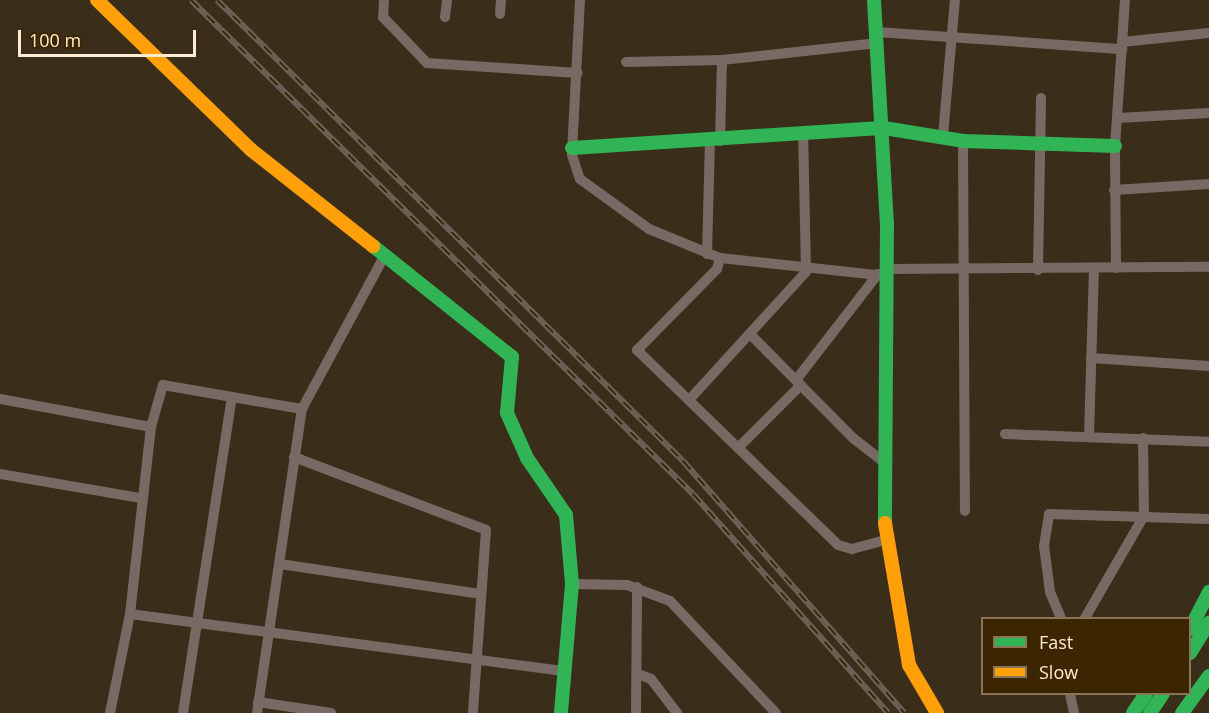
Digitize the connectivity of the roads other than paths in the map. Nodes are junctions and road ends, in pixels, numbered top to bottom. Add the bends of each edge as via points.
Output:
1 (97, 0) edge
2 (384, 0) edge
3 (447, 0) edge
4 (501, 0) edge
5 (580, 0) edge
6 (874, 0) edge
7 (955, 0) edge
8 (1125, 0) edge
9 (500, 14) dead end
10 (445, 17) dead end
11 (1209, 33) edge
12 (877, 38) junction
13 (953, 40) junction
14 (1122, 45) junction
15 (722, 60) junction
16 (626, 62) dead end
17 (578, 73) junction
18 (1041, 98) dead end
19 (1209, 113) edge
20 (1118, 118) junction
21 (884, 128) junction
22 (803, 134) junction
23 (943, 136) junction
24 (715, 141) junction
25 (963, 141) junction
26 (1115, 146) junction
27 (1042, 147) junction
28 (572, 148) junction
29 (1209, 184) edge
30 (1114, 190) junction
31 (707, 254) junction
32 (384, 256) junction
33 (720, 258) junction
34 (807, 264) junction
35 (1209, 267) edge
36 (1094, 268) junction
37 (1116, 268) junction
38 (1038, 270) junction
39 (965, 271) junction
40 (884, 273) junction
41 (751, 335) junction
42 (1091, 358) junction
43 (1209, 366) edge
44 (798, 383) junction
45 (232, 398) junction
46 (0, 399) edge
47 (689, 400) junction
48 (302, 409) junction
49 (151, 427) junction
50 (1005, 434) dead end
51 (1089, 435) junction
52 (1143, 438) junction
53 (1209, 442) edge
54 (738, 448) junction
55 (294, 457) junction
56 (884, 462) junction
57 (0, 474) edge
58 (141, 498) junction
59 (965, 511) dead end
60 (1144, 516) junction
61 (1209, 519) edge
62 (886, 540) junction
63 (280, 564) junction
64 (572, 584) junction
65 (637, 587) junction
66 (1209, 592) edge
67 (480, 594) junction
68 (130, 614) junction
69 (1061, 617) edge
70 (1086, 617) edge
71 (1209, 623) edge
72 (197, 624) junction
73 (1191, 627) edge
74 (268, 631) junction
75 (1191, 651) edge
76 (478, 663) junction
77 (563, 671) junction
78 (638, 674) junction
79 (1209, 676) edge
80 (1070, 695) edge
81 (1145, 695) edge
82 (1162, 695) edge
83 (258, 708) edge
84 (110, 713) edge
85 (183, 713) edge
86 (331, 713) edge
87 (473, 713) edge
88 (561, 713) edge
89 (636, 713) edge
90 (677, 713) edge
91 (776, 713) edge
92 (937, 713) edge
93 (1074, 713) edge
94 (1133, 713) edge
95 (1150, 713) edge
96 (1182, 713) edge

1 - 32 main road via 250,149
2 - 17 street via 383,17 427,63
3 - 10 street
4 - 9 street
5 - 17 street
6 - 12 main road
7 - 13 street
8 - 14 street
11 - 14 street
12 - 13 street
12 - 15 street
12 - 21 main road
13 - 14 street
13 - 23 street
14 - 20 street
15 - 16 street
15 - 24 street
17 - 28 street
18 - 27 street
19 - 20 street
20 - 26 street
21 - 22 main road
21 - 23 main road
21 - 40 main road
22 - 24 main road
22 - 34 street
23 - 25 main road
24 - 28 main road
24 - 31 street
25 - 27 main road
25 - 39 street
26 - 27 main road
26 - 30 street
27 - 38 street
28 - 31 street via 580,179 618,210
29 - 30 street
30 - 37 street
31 - 33 street
32 - 48 street
32 - 64 main road via 512,357 507,412 527,458 566,515
33 - 34 street
33 - 47 street via 717,269 637,350
34 - 40 street
34 - 41 street via 806,272
35 - 37 street
36 - 37 street
36 - 38 street
36 - 42 street
38 - 39 street
39 - 40 street
39 - 59 street
40 - 44 street
40 - 56 main road
41 - 44 street
41 - 47 street
42 - 43 street
42 - 51 street
44 - 54 street
44 - 56 street
45 - 48 street
45 - 49 street via 163,386
45 - 72 street
46 - 49 street
47 - 54 street
48 - 55 street
49 - 58 street via 153,443
50 - 51 street
51 - 52 street
52 - 53 street
52 - 60 street
54 - 62 street via 838,545 852,549
55 - 63 street
55 - 67 street via 486,530
56 - 62 main road
57 - 58 street
58 - 68 street
60 - 61 street
60 - 69 street via 1048,514 1044,546 1050,592
60 - 70 street
62 - 92 main road via 909,666
63 - 67 street
63 - 74 street
64 - 65 street
64 - 77 main road
65 - 78 street
65 - 91 street via 670,601 687,615
66 - 73 main road
67 - 76 street
68 - 72 street
68 - 84 street
71 - 75 main road
72 - 74 street
72 - 85 street
74 - 76 street
74 - 83 street
76 - 77 street
76 - 87 street
77 - 88 main road
78 - 89 street
78 - 90 street via 651,679
79 - 96 main road
80 - 93 street
81 - 94 main road
82 - 95 main road
83 - 86 street

